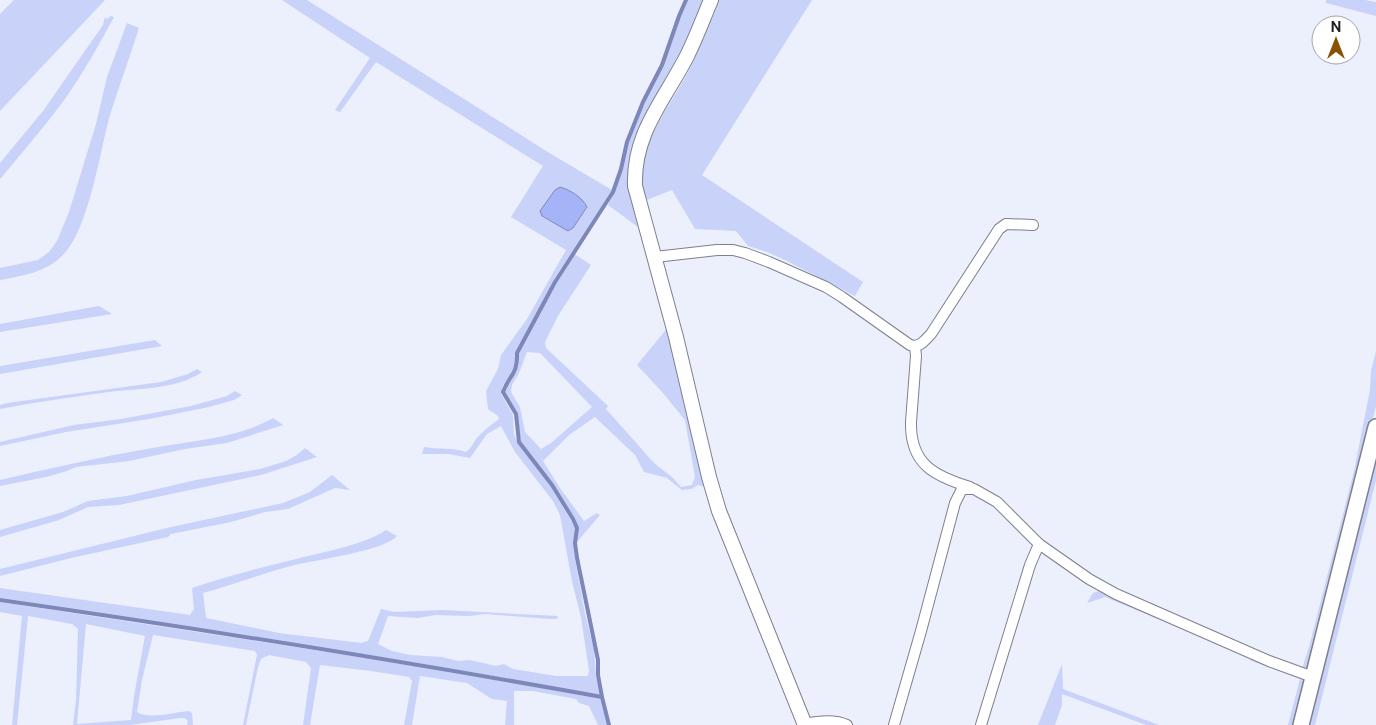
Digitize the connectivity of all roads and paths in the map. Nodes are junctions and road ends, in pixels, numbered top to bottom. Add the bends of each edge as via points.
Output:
1 (711, 0) edge
2 (1033, 225) dead end
3 (655, 257) junction
4 (915, 346) junction
5 (1376, 427) edge
6 (974, 488) junction
7 (1039, 544) junction
8 (1313, 677) junction
9 (805, 724) edge
10 (847, 725) edge
11 (894, 725) edge
12 (981, 725) edge
13 (1301, 725) edge

1 - 3 street via 688,55 650,120 637,152 636,191
2 - 4 street via 1006,224 999,229 931,334 922,344
3 - 4 street via 717,250 745,253 826,287
3 - 9 street via 719,511
4 - 6 street via 910,432 917,455 922,464 948,481
5 - 8 main road
6 - 7 street via 997,502
6 - 11 street via 962,488 955,503
7 - 8 street via 1116,594
7 - 12 street
8 - 13 main road
9 - 10 street via 820,721

